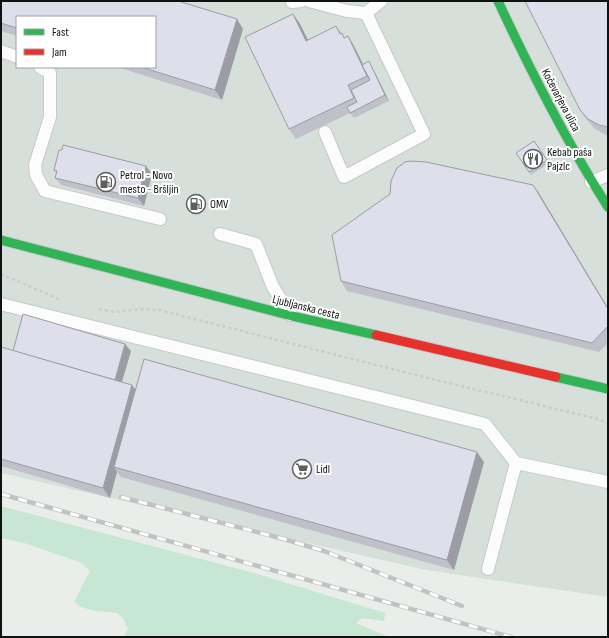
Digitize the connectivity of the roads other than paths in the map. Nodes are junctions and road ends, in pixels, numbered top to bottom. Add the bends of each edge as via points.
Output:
1 (309, 1) edge
2 (380, 1) edge
3 (498, 1) edge
4 (366, 13) junction
5 (1, 51) edge
6 (16, 57) edge
7 (42, 68) edge
8 (325, 132) edge
9 (608, 175) edge
10 (591, 182) junction
11 (608, 207) edge
12 (160, 219) dead end
13 (220, 234) dead end
14 (1, 240) edge
15 (1, 304) edge
16 (292, 316) junction
17 (608, 390) edge
18 (516, 463) junction
19 (608, 482) edge
20 (488, 569) dead end

1 - 4 lane
2 - 4 lane
3 - 10 main road, Kočevarjeva ulica via 535,78
4 - 8 lane via 424,134 344,177
5 - 6 lane
7 - 12 lane via 50,73 50,117 35,165 36,175 45,191
9 - 10 lane
10 - 11 main road, Kočevarjeva ulica
13 - 16 lane via 256,244 273,287
14 - 16 main road, Ljubljanska cesta
15 - 18 lane via 485,424
16 - 17 main road, Ljubljanska cesta
18 - 19 lane
18 - 20 lane

